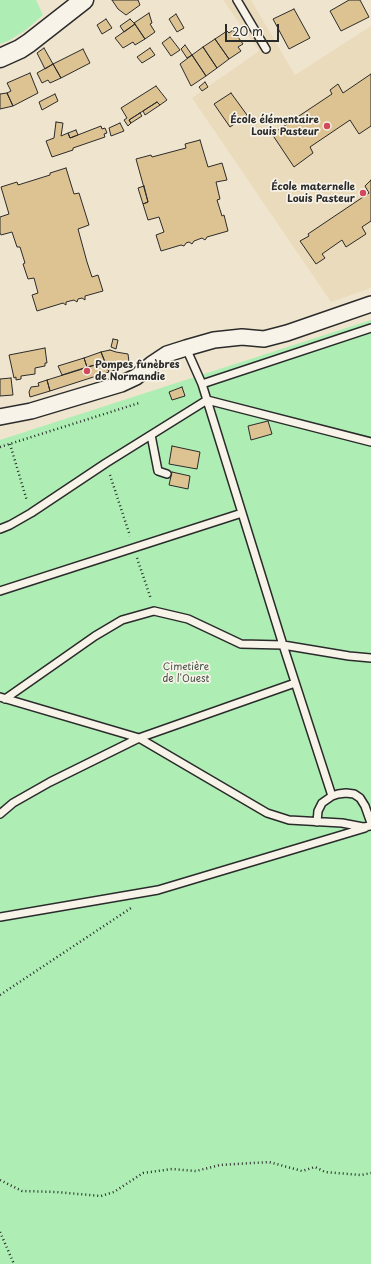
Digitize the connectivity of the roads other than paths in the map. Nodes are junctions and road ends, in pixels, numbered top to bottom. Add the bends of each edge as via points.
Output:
1 (84, 0) edge
2 (237, 0) edge
3 (266, 49) dead end
4 (0, 58) edge
5 (371, 304) edge
6 (371, 328) edge
7 (186, 348) junction
8 (202, 384) junction
9 (207, 400) junction
10 (0, 417) edge
11 (151, 435) junction
12 (371, 442) edge
13 (167, 474) dead end
14 (242, 513) junction
15 (0, 530) edge
16 (0, 591) edge
17 (283, 645) junction
18 (371, 658) edge
19 (295, 683) junction
20 (3, 698) edge
21 (139, 738) junction
22 (332, 796) junction
23 (0, 814) edge
24 (317, 822) junction
25 (371, 825) edge
26 (0, 916) edge

1 - 4 street via 24,46
2 - 3 lane
5 - 7 street via 264,339 242,337 214,340
6 - 8 lane
7 - 8 lane
7 - 10 street via 167,354 136,377 121,384 31,412
8 - 9 lane
9 - 11 lane
9 - 12 lane
9 - 14 lane
11 - 13 lane via 158,472
11 - 15 lane via 31,513
14 - 16 lane
14 - 17 lane
17 - 18 lane
17 - 19 lane
17 - 20 lane via 241,644 188,619 154,611 122,620
19 - 21 lane
19 - 22 lane
20 - 21 lane
21 - 23 lane via 50,782 13,803
21 - 24 lane via 267,813 289,820
22 - 24 lane via 322,803
22 - 25 lane via 346,793 360,798
24 - 25 lane via 363,827
25 - 26 lane via 158,890

